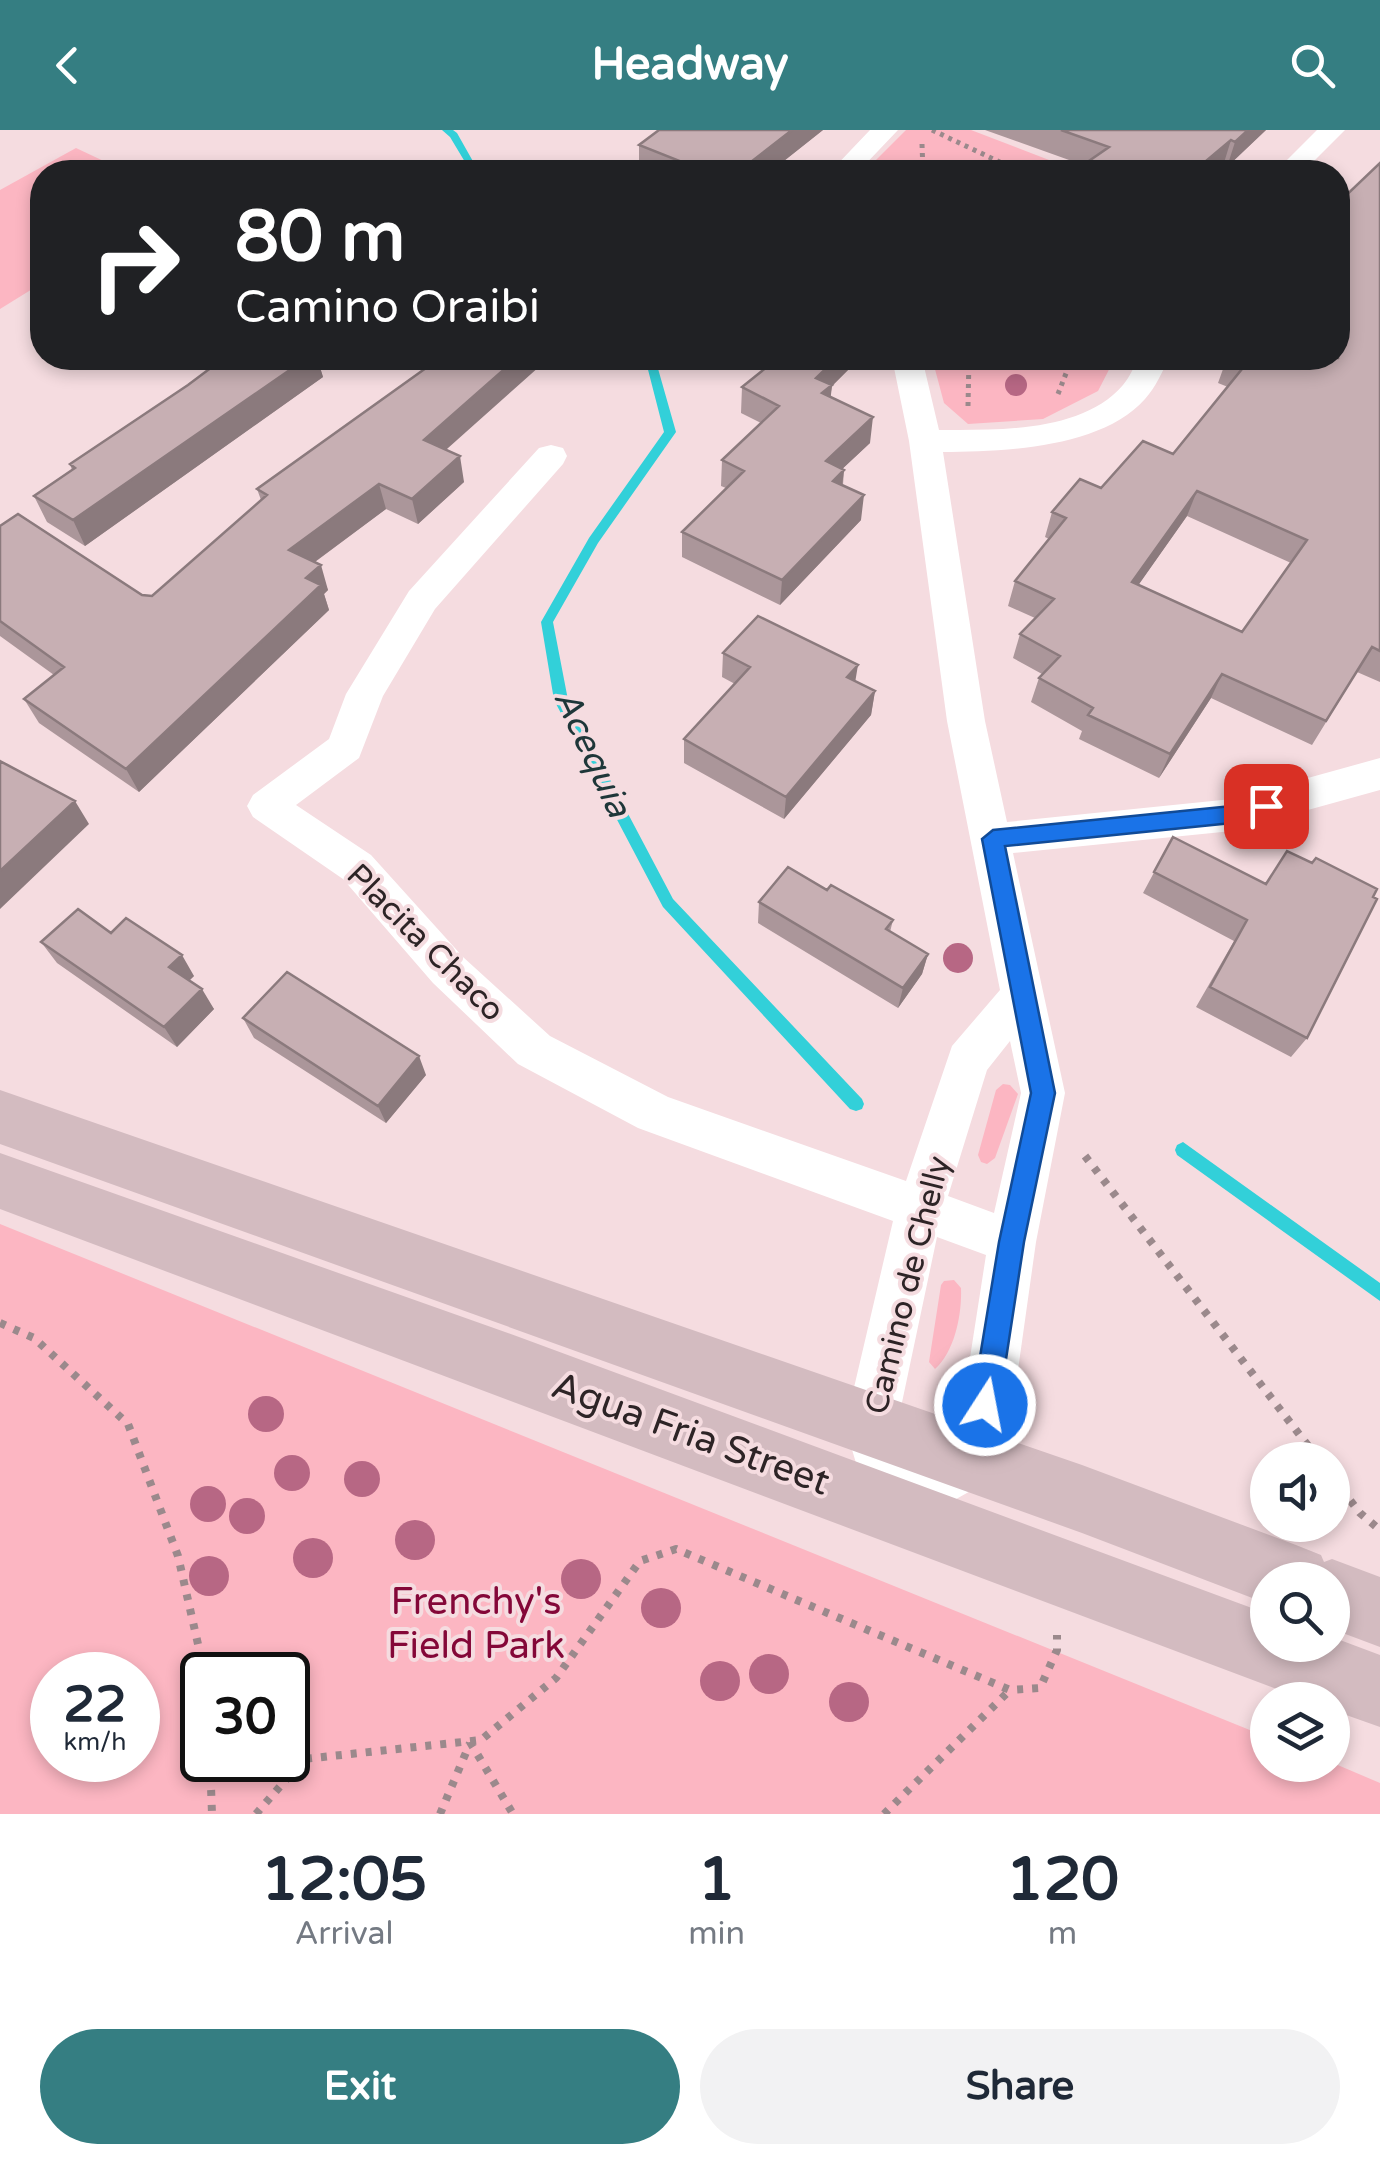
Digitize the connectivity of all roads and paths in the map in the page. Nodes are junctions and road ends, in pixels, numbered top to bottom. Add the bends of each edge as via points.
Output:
1 (885, 130) edge
2 (931, 130) edge
3 (1332, 130) edge
4 (855, 160) edge
5 (922, 160) edge
6 (995, 160) edge
7 (1301, 160) edge
8 (910, 370) edge
9 (1147, 370) edge
10 (925, 441) junction
11 (550, 456) dead end
12 (1380, 772) edge
13 (993, 839) junction
14 (1021, 997) junction
15 (0, 1117) edge
16 (1085, 1156) dead end
17 (0, 1181) edge
18 (920, 1209) junction
19 (1012, 1242) junction
20 (0, 1323) edge
21 (871, 1426) junction
22 (1305, 1442) edge
23 (972, 1462) junction
24 (1350, 1501) edge
25 (894, 1508) junction
26 (1380, 1530) edge
27 (1250, 1563) edge
28 (1350, 1601) edge
29 (1380, 1612) edge
30 (1057, 1624) dead end
31 (200, 1652) edge
32 (1010, 1690) junction
33 (1380, 1691) edge
34 (470, 1742) junction
35 (310, 1758) edge
36 (211, 1782) edge
37 (284, 1782) edge
38 (212, 1814) edge
39 (256, 1814) edge
40 (440, 1814) edge
41 (513, 1814) edge
42 (884, 1814) edge

1 - 4 street
2 - 5 path via 920,147
2 - 6 path
3 - 7 street
8 - 10 street
9 - 10 street via 1132,395 1081,427 1010,439
10 - 13 street via 966,721
11 - 18 street, Placita Chaco via 422,600 364,694 345,748 267,806 357,867 448,970 534,1050 654,1113
12 - 13 street via 1232,815
13 - 14 street
14 - 18 street, Camino de Chelly via 968,1060
14 - 19 street via 1043,1093
15 - 21 street, Agua Fria Street
16 - 22 path
17 - 25 street, Agua Fria Street
18 - 19 street, Placita Chaco
18 - 21 street, Camino de Chelly
19 - 23 street
20 - 31 path via 34,1338 128,1424 178,1556
21 - 23 street, Agua Fria Street
21 - 25 street, Camino de Chelly
23 - 25 street
23 - 27 street, Agua Fria Street
24 - 26 path
25 - 33 street, Agua Fria Street
28 - 29 street
30 - 32 path via 1057,1650 1040,1688
32 - 34 path via 676,1549 640,1561 556,1678 482,1740
32 - 42 path
34 - 35 path
34 - 40 path
34 - 41 path
36 - 38 path
37 - 39 path

